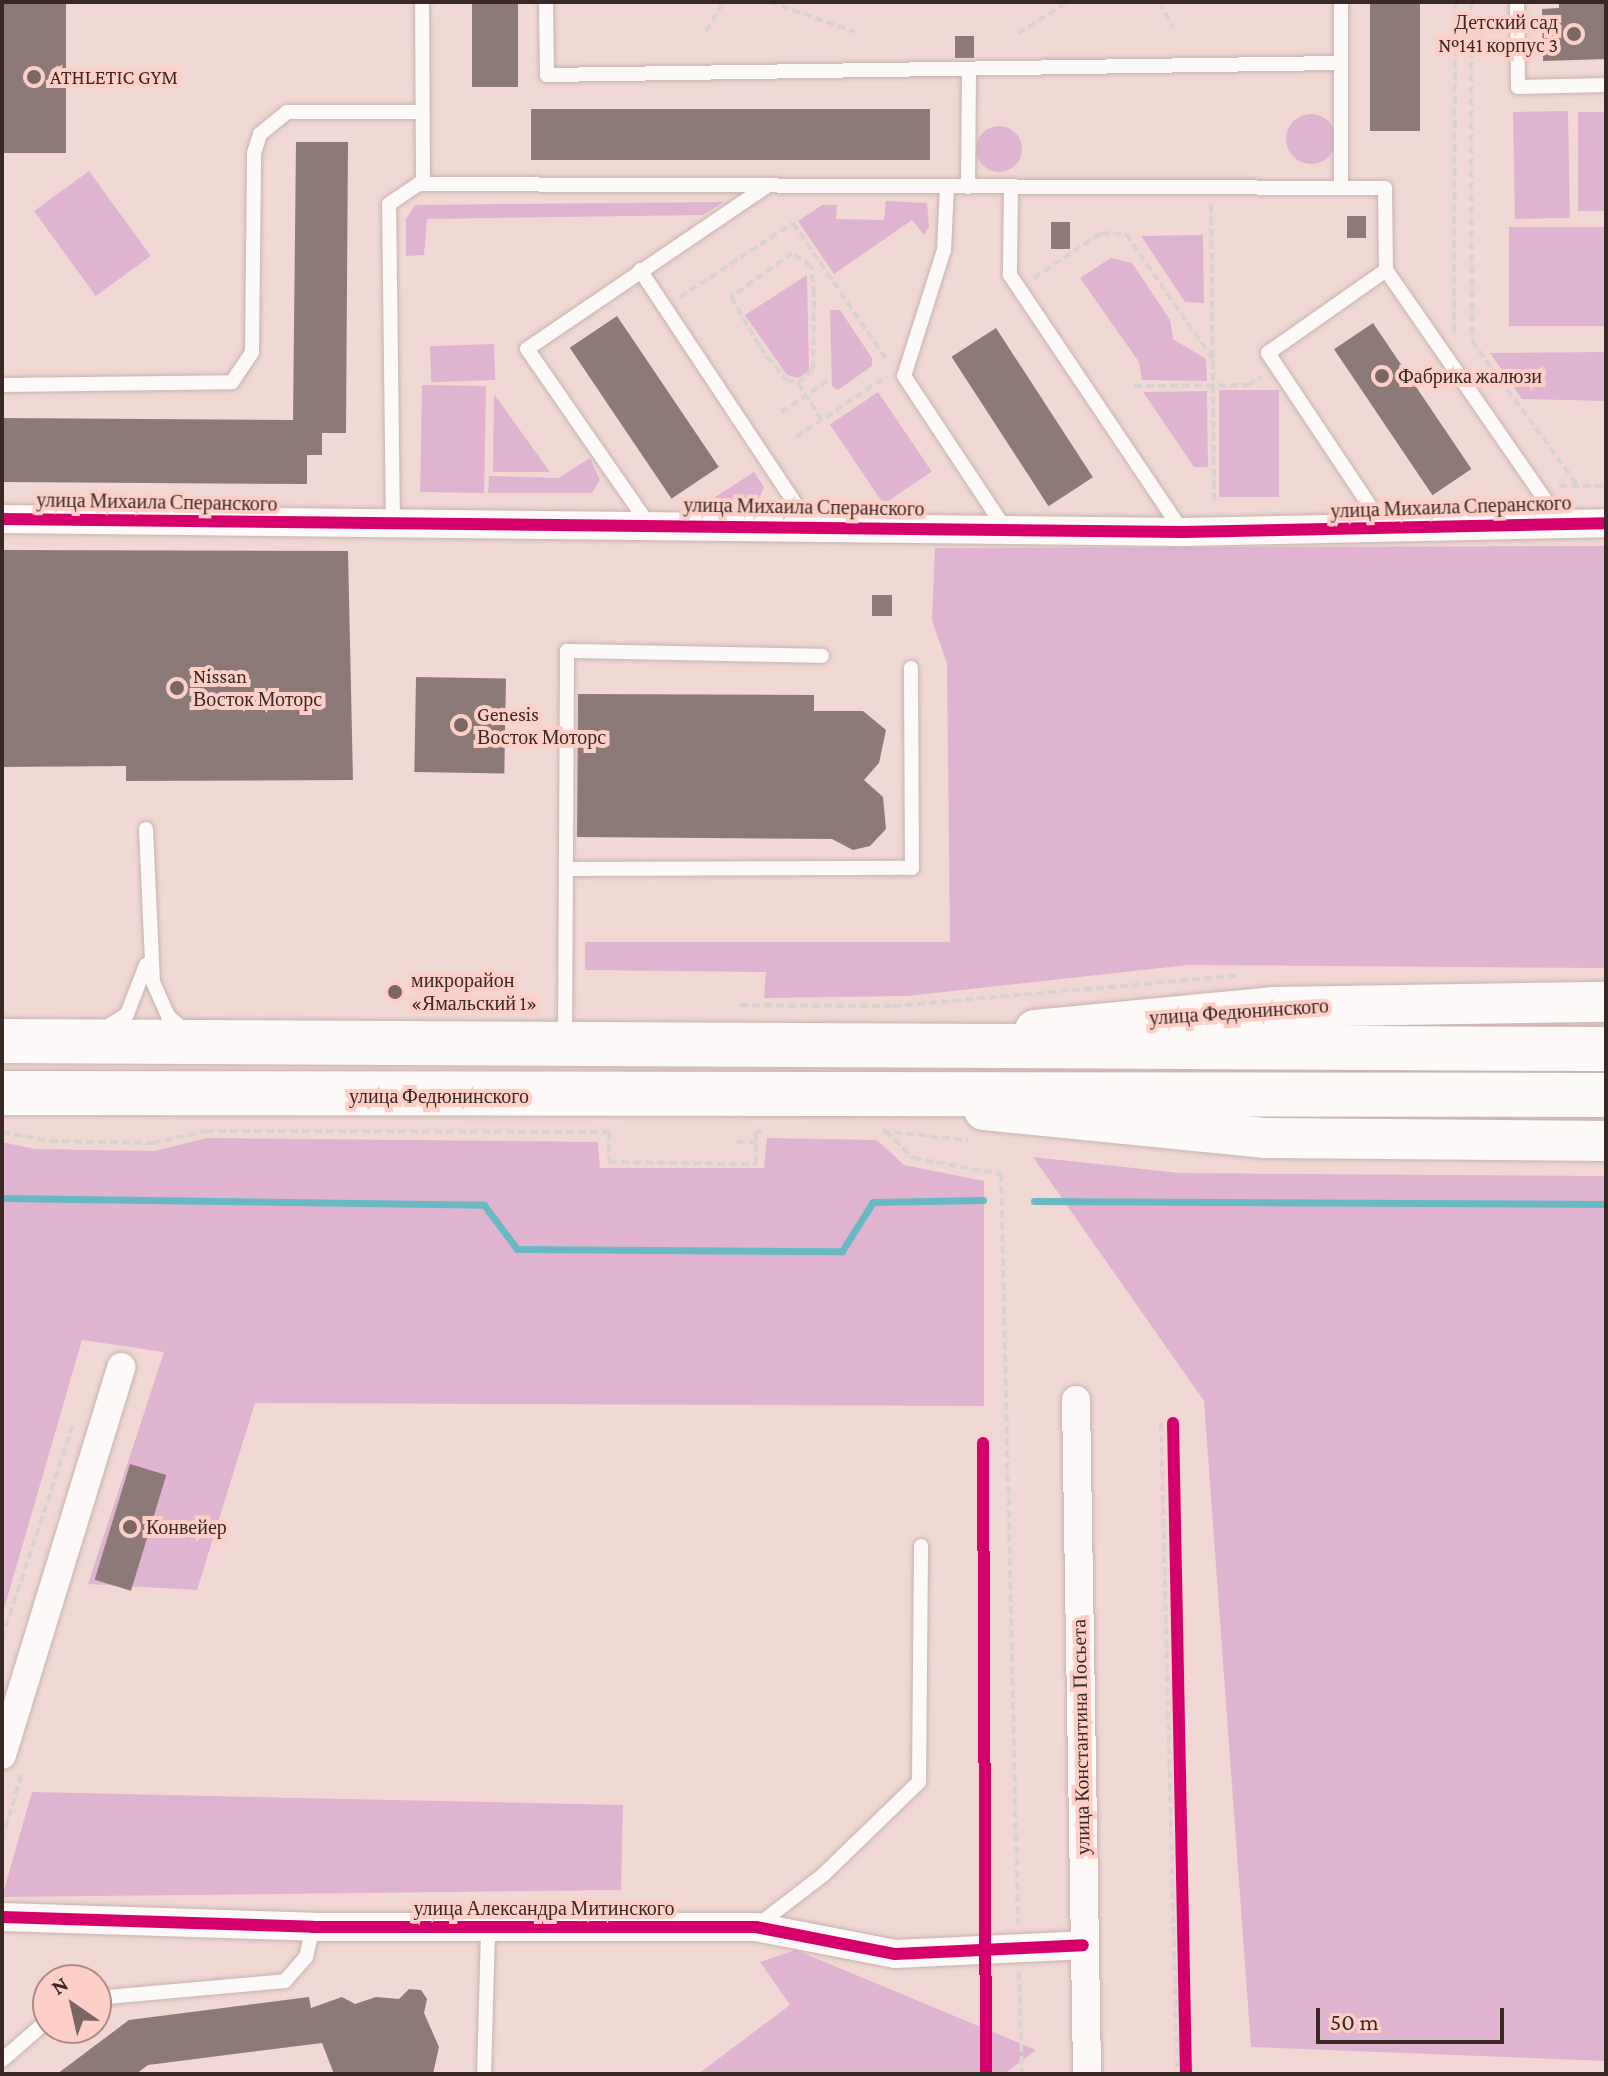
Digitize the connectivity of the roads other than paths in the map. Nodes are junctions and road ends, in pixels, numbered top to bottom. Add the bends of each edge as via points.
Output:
1 (422, 2) edge
2 (546, 2) edge
3 (1341, 2) edge
4 (1517, 2) edge
5 (1341, 63) junction
6 (969, 71) junction
7 (1606, 85) edge
8 (422, 112) junction
9 (419, 184) junction
10 (765, 187) junction
11 (947, 187) junction
12 (968, 187) junction
13 (1011, 187) junction
14 (1341, 187) junction
15 (640, 270) junction
16 (1386, 270) junction
17 (2, 385) edge
18 (2, 519) edge
19 (1606, 523) edge
20 (1563, 524) junction
21 (649, 525) junction
22 (393, 527) junction
23 (811, 528) junction
24 (1006, 530) junction
25 (1386, 530) junction
26 (1183, 532) junction
27 (822, 656) dead end
28 (911, 668) dead end
29 (146, 829) dead end
30 (566, 869) junction
31 (148, 957) junction
32 (1606, 1002) edge
33 (2, 1041) edge
34 (61, 1042) junction
35 (208, 1043) junction
36 (565, 1045) junction
37 (874, 1046) junction
38 (1606, 1049) edge
39 (2, 1093) edge
40 (1606, 1095) edge
41 (881, 1115) junction
42 (1606, 1141) edge
43 (121, 1367) dead end
44 (1076, 1400) dead end
45 (921, 1546) dead end
46 (2, 1755) edge
47 (2, 1917) edge
48 (313, 1927) junction
49 (756, 1927) junction
50 (488, 1928) junction
51 (1083, 1945) junction
52 (112, 1997) edge
53 (32, 2034) edge
54 (2, 2060) edge
55 (484, 2074) edge
56 (1087, 2074) edge

1 - 8 lane
2 - 6 lane via 547,75
3 - 5 lane
4 - 7 lane via 1518,87
5 - 6 lane
5 - 14 lane
6 - 12 lane
8 - 9 lane
8 - 17 lane via 287,112 260,134 254,153 252,352 232,382
9 - 10 lane
9 - 22 lane via 389,204
10 - 11 lane
10 - 15 lane
11 - 12 lane
11 - 24 lane via 944,250 904,376
12 - 13 lane
13 - 14 lane
13 - 26 lane via 1010,275
14 - 16 lane via 1385,188
15 - 21 lane via 527,349
15 - 23 lane
16 - 20 lane
16 - 25 lane via 1268,353
18 - 22 street, улица Михаила Сперанского
19 - 20 street, улица Михаила Сперанского
20 - 25 street, улица Михаила Сперанского
21 - 22 street, улица Михаила Сперанского
21 - 23 street, улица Михаила Сперанского
23 - 24 street, улица Михаила Сперанского
24 - 26 street, улица Михаила Сперанского
25 - 26 street, улица Михаила Сперанского
27 - 30 lane via 567,651
28 - 30 lane via 912,868
29 - 31 lane
30 - 36 lane
31 - 34 lane via 127,1014 111,1026
31 - 35 lane via 168,1016
32 - 37 main road, улица Федюнинского via 1275,1007
33 - 34 highway, улица Федюнинского
34 - 35 highway, улица Федюнинского
35 - 36 highway, улица Федюнинского
36 - 37 highway, улица Федюнинского
37 - 38 highway, улица Федюнинского
39 - 41 highway, улица Федюнинского
40 - 41 highway, улица Федюнинского
41 - 42 main road, улица Федюнинского via 1264,1138
43 - 46 street
44 - 51 street, улица Константина Посьета
45 - 49 lane via 919,1782 823,1875
47 - 48 street, улица Александра Митинского
48 - 50 street, улица Александра Митинского
48 - 52 lane via 306,1957 285,1981
49 - 50 street, улица Александра Митинского
49 - 51 street, улица Александра Митинского via 895,1954
50 - 55 lane
51 - 56 street, улица Константина Посьета
53 - 54 lane

